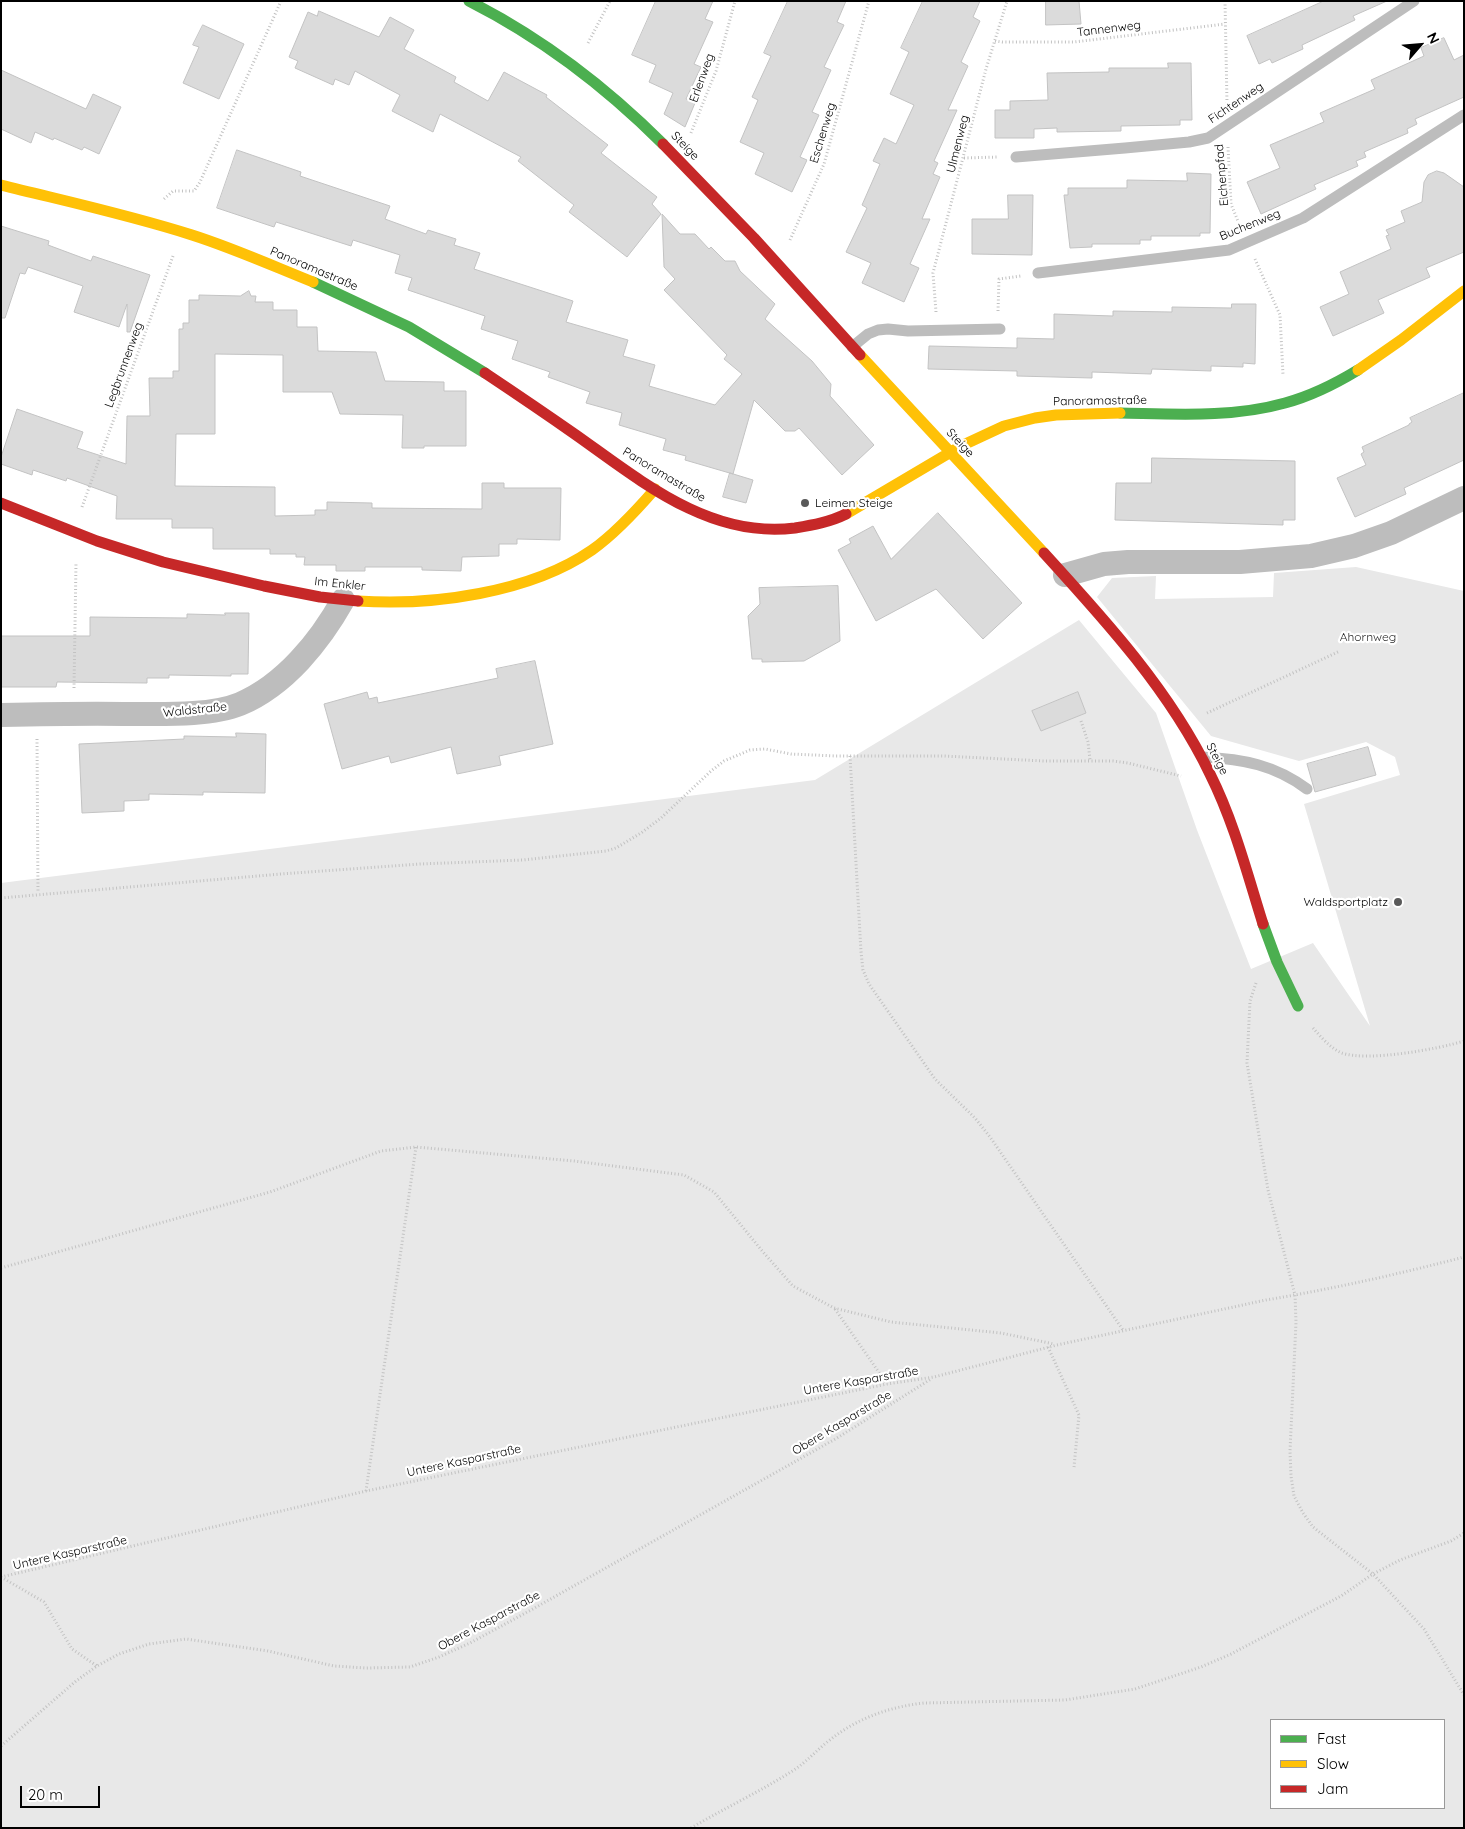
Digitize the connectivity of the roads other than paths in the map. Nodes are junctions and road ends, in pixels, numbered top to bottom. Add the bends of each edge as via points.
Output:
1 (469, 1) edge
2 (1414, 1) edge
3 (1464, 115) edge
4 (1016, 157) dead end
5 (1, 185) edge
6 (1038, 273) road end
7 (1464, 290) edge
8 (1000, 329) dead end
9 (852, 347) junction
10 (950, 452) junction
11 (655, 489) junction
12 (1464, 498) edge
13 (1, 503) edge
14 (1065, 575) junction
15 (343, 600) junction
16 (1, 715) edge
17 (1202, 757) junction
18 (1307, 789) dead end
19 (1298, 1006) road end

1 - 9 street, Steige via 533,36 622,103 676,156
2 - 4 lane, Fichtenweg via 1208,138
3 - 6 lane, Buchenweg via 1303,218 1229,250
5 - 11 street, Panoramastraße via 181,231 346,296 487,373
7 - 10 street, Panoramastraße via 1369,363 1326,387 1286,403 1231,412 1051,416 1013,423
8 - 9 lane via 908,331 888,328 868,334
9 - 10 street, Steige
10 - 11 street, Panoramastraße via 836,519 805,527 745,527 715,520
10 - 14 street, Steige
11 - 15 street, Im Enkler via 601,543 560,568 528,582 447,599 396,602
12 - 14 street via 1391,533 1311,556 1240,562 1128,562 1104,564
13 - 15 street, Im Enkler via 74,533 205,574
14 - 17 street, Steige via 1149,676
15 - 16 street, Waldstraße via 330,624 297,662 266,689 239,704 206,711 158,714
17 - 18 lane via 1233,758 1266,766 1293,778
17 - 19 street, Steige via 1232,824 1271,951

